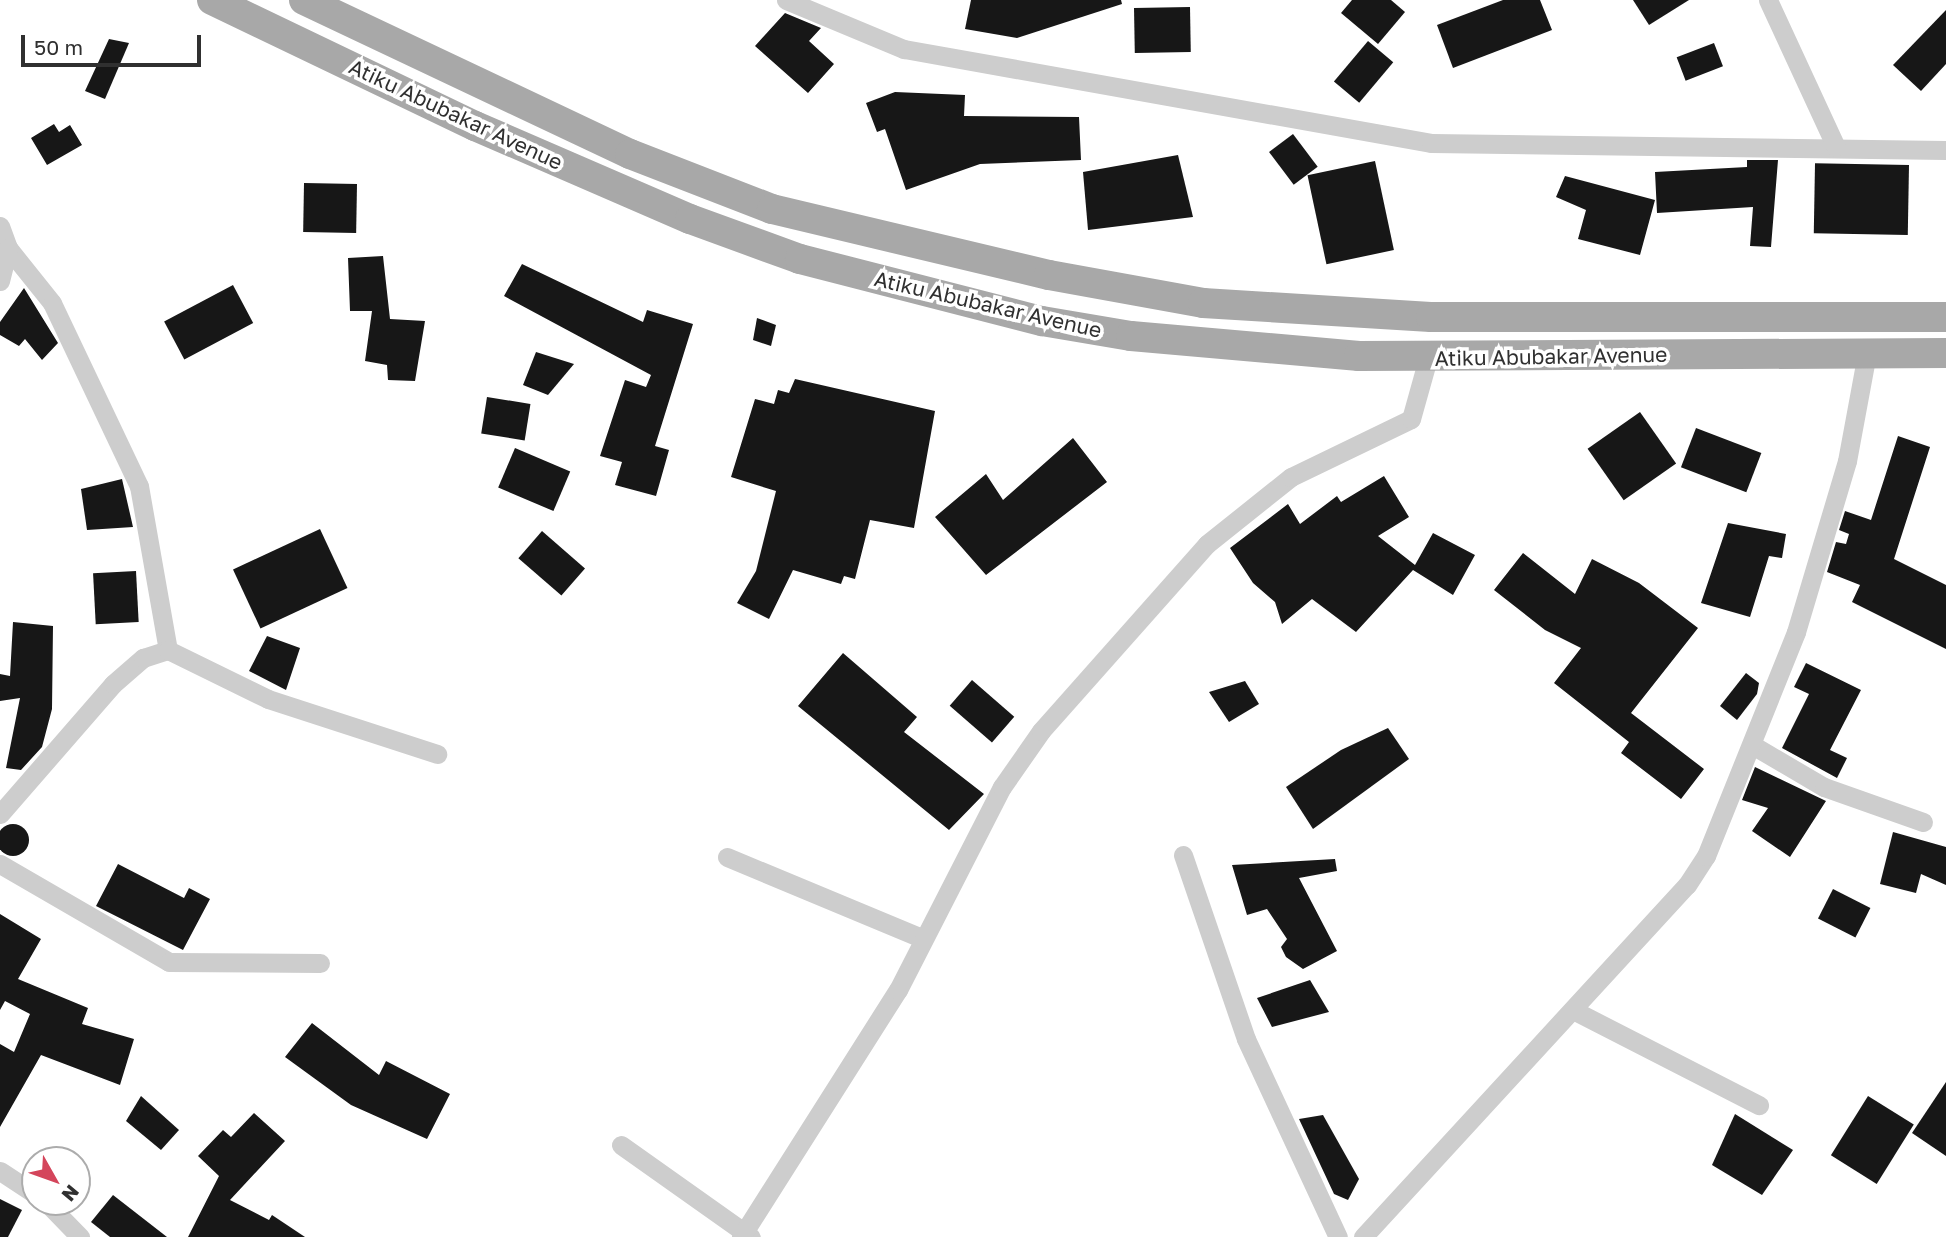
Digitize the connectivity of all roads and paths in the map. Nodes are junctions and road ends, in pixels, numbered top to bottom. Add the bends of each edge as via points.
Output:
1 (212, 0) edge
2 (304, 0) edge
3 (786, 0) edge
4 (1768, 0) edge
5 (1836, 147) junction
6 (1946, 150) edge
7 (0, 226) edge
8 (8, 248) junction
9 (0, 281) edge
10 (1946, 317) edge
11 (1946, 352) edge
12 (1867, 353) junction
13 (1428, 358) junction
14 (167, 650) junction
15 (1754, 746) junction
16 (437, 754) dead end
17 (0, 814) edge
18 (1923, 822) dead end
19 (1183, 855) dead end
20 (727, 857) dead end
21 (0, 864) edge
22 (924, 939) junction
23 (320, 963) dead end
24 (1573, 1010) junction
25 (1759, 1105) dead end
26 (621, 1145) dead end
27 (0, 1171) edge
28 (21, 1185) edge
29 (60, 1216) edge
30 (745, 1236) edge
31 (80, 1237) edge
32 (1338, 1237) edge
33 (1363, 1237) edge

1 - 13 main road, Atiku Abubakar Avenue via 488,131 800,259 1042,321 1131,336
2 - 10 main road, Atiku Abubakar Avenue via 630,154 772,209 1049,275 1203,303 1432,317
3 - 5 street via 904,50 1431,143
4 - 5 street
5 - 6 street
7 - 8 street
8 - 9 street
8 - 14 street via 52,303 139,485
11 - 12 main road, Atiku Abubakar Avenue
12 - 13 main road, Atiku Abubakar Avenue
12 - 15 street via 1847,461
13 - 22 street via 1411,419 1291,477 1207,544 1130,627 1002,787
14 - 16 street via 268,699
14 - 17 street via 143,659 113,684
15 - 18 street via 1824,787
15 - 24 street via 1687,885
19 - 32 street via 1246,1039
20 - 22 street
21 - 23 street via 169,962
22 - 30 street
24 - 25 street
24 - 33 street
26 - 30 street
27 - 28 street
29 - 31 street

